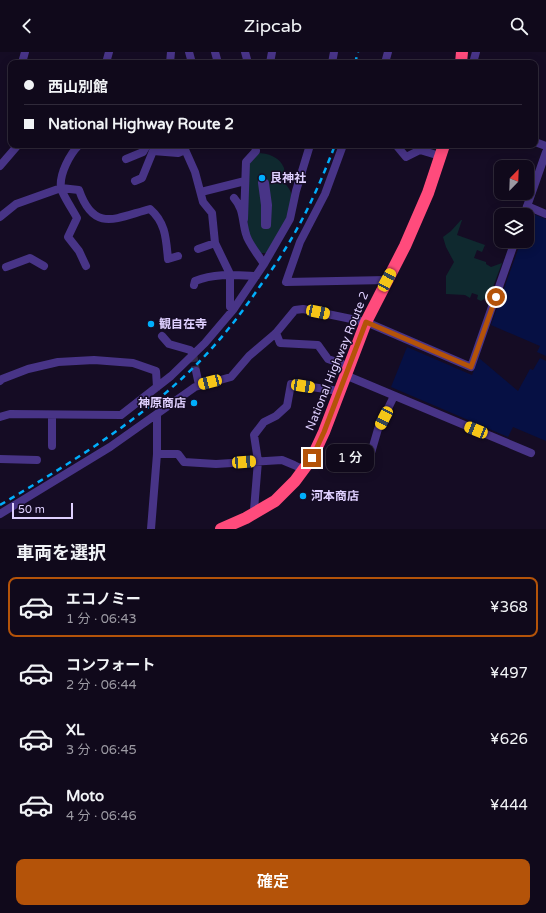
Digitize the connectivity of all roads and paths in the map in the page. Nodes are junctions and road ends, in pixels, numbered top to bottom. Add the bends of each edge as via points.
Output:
1 (15, 148) edge
2 (76, 148) edge
3 (145, 148) edge
4 (183, 148) edge
5 (184, 148) edge
6 (256, 148) edge
7 (309, 148) edge
8 (342, 148) edge
9 (398, 148) edge
10 (419, 148) edge
11 (427, 148) edge
12 (442, 150) edge
13 (546, 152) edge
14 (126, 159) dead end
15 (0, 166) edge
16 (135, 181) dead end
17 (245, 181) junction
18 (61, 188) junction
19 (201, 192) junction
20 (234, 198) dead end
21 (527, 206) joint
22 (546, 214) edge
23 (0, 217) edge
24 (244, 219) junction
25 (215, 243) junction
26 (513, 248) edge
27 (198, 249) dead end
28 (178, 256) dead end
29 (264, 264) junction
30 (44, 266) dead end
31 (86, 266) dead end
32 (6, 267) dead end
33 (230, 274) junction
34 (256, 276) junction
35 (387, 280) junction
36 (194, 285) dead end
37 (232, 310) junction
38 (366, 322) junction
39 (276, 333) junction
40 (162, 336) dead end
41 (193, 354) junction
42 (196, 371) tunnel mouth
43 (346, 371) junction
44 (0, 381) edge
45 (199, 385) junction
46 (157, 387) junction
47 (339, 391) junction
48 (394, 396) junction
49 (157, 414) junction
50 (52, 415) junction
51 (0, 417) edge
52 (52, 446) dead end
53 (371, 452) dead end
54 (531, 453) dead end
55 (157, 454) junction
56 (0, 459) edge
57 (37, 460) dead end
58 (258, 461) junction
59 (304, 470) junction
60 (261, 510) junction
61 (0, 514) edge
62 (151, 529) edge
63 (221, 529) edge

1 - 15 street
2 - 18 street via 67,162
3 - 14 street via 143,152
4 - 16 street via 178,153 153,152 142,178
5 - 19 street
6 - 17 street via 256,151 246,162
7 - 29 street via 290,219
8 - 35 street via 325,194 300,242 286,282
9 - 10 street via 406,157
11 - 12 street
12 - 35 highway, National Highway Route 2 via 428,194
13 - 21 street
17 - 19 street
17 - 24 street
18 - 23 street via 16,204
18 - 28 street via 79,190 84,204 98,218 109,220 150,209 157,215 165,230 168,259
18 - 31 street via 77,218 68,236
19 - 25 street via 203,202 212,213
20 - 24 street via 239,203
21 - 22 street
24 - 29 street via 246,235
25 - 27 street
25 - 33 street
26 - 38 street via 471,367
29 - 34 street
30 - 32 street via 30,258
33 - 34 street
33 - 36 street via 206,277
33 - 37 street
34 - 37 street
35 - 38 highway, National Highway Route 2
37 - 41 street
38 - 39 street via 303,309 295,310
38 - 43 highway, National Highway Route 2
39 - 43 street via 280,343 318,345 328,359
39 - 45 street via 249,356 231,377
40 - 41 street via 169,344 190,350
41 - 46 street
42 - 45 street
43 - 47 highway, National Highway Route 2
43 - 48 street
44 - 46 street via 28,369 58,362 94,360 133,363 156,371
45 - 49 street
46 - 50 street via 121,415
47 - 58 street via 291,384 287,406 264,422 254,435
47 - 59 highway, National Highway Route 2 via 318,445
48 - 53 street via 378,429
48 - 54 street
49 - 55 street
49 - 61 street via 110,447
50 - 51 street via 10,414
50 - 52 street
55 - 58 street via 178,454 184,462 216,464
55 - 62 street
56 - 57 street
58 - 59 street via 282,460
58 - 60 street via 254,510
59 - 60 highway, National Highway Route 2 via 275,502
60 - 63 highway, National Highway Route 2

